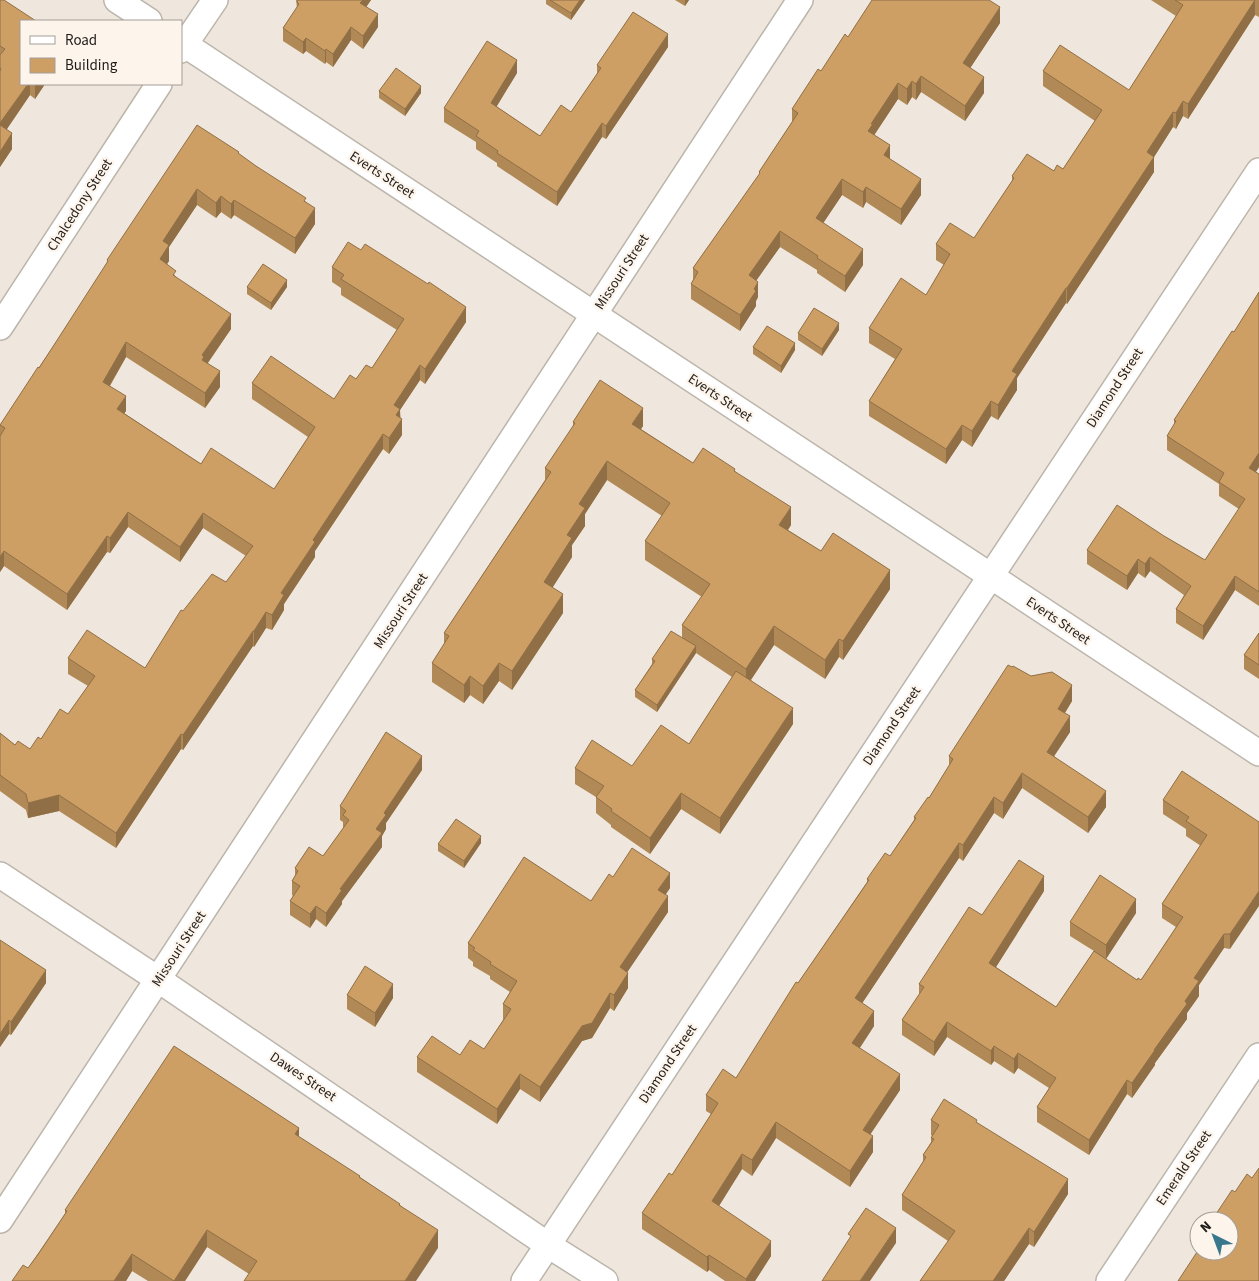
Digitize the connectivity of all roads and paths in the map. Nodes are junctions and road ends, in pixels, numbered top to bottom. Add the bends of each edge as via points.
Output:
1 (117, 0) edge
2 (215, 0) edge
3 (800, 0) edge
4 (147, 20) edge
5 (183, 46) edge
6 (158, 85) edge
7 (1259, 171) edge
8 (594, 315) junction
9 (0, 326) edge
10 (991, 576) junction
11 (1259, 753) edge
12 (0, 875) edge
13 (159, 980) junction
14 (1259, 1056) edge
15 (0, 1220) edge
16 (548, 1245) junction
17 (524, 1281) edge
18 (605, 1281) edge
19 (1110, 1281) edge

1 - 4 street
2 - 5 street
3 - 8 street, Missouri Street
5 - 8 street, Everts Street
6 - 9 street, Chalcedony Street
7 - 10 street, Diamond Street
8 - 10 street, Everts Street
8 - 13 street, Missouri Street
10 - 11 street, Everts Street
10 - 16 street, Diamond Street
12 - 13 street, Dawes Street
13 - 15 street, Missouri Street
13 - 16 street, Dawes Street
14 - 19 street, Emerald Street
16 - 17 street, Diamond Street
16 - 18 street, Dawes Street

